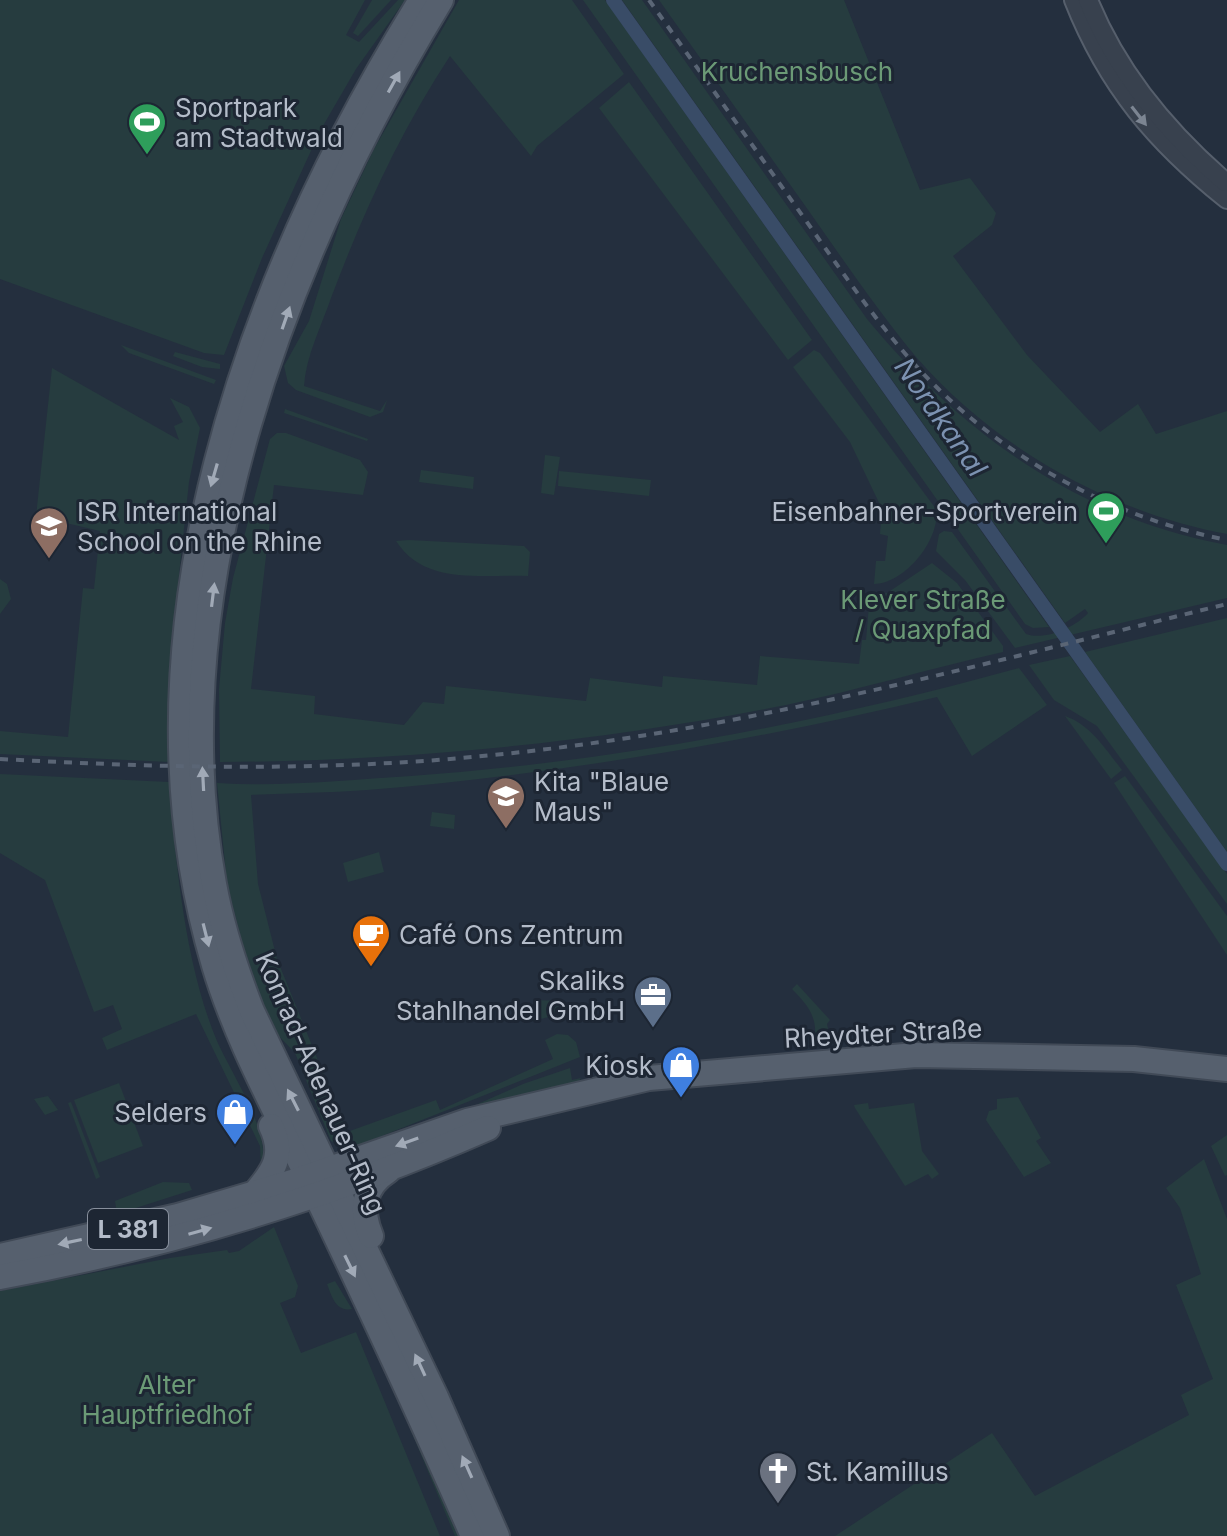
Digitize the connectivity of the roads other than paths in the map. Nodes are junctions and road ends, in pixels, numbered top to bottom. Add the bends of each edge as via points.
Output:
1 (421, 0) edge
2 (441, 0) edge
3 (1074, 0) edge
4 (1088, 0) edge
5 (1227, 184) edge
6 (1227, 199) edge
7 (219, 981) junction
8 (1227, 1069) edge
9 (545, 1103) junction
10 (391, 1169) junction
11 (322, 1183) junction
12 (254, 1194) junction
13 (0, 1256) edge
14 (0, 1277) edge
15 (386, 1292) junction
16 (473, 1536) edge
17 (497, 1536) edge

1 -> 7 main road, Konrad-Adenauer-Ring via 360,102 308,205 257,336 210,489 189,613 183,754 196,889
11 -> 2 main road, Konrad-Adenauer-Ring via 223,923 205,811 205,663 232,493 296,287 360,144
3 -> 6 street via 1100,57 1141,119
4 - 5 street via 1110,48 1138,89 1184,145
7 - 11 main road, Konrad-Adenauer-Ring via 257,1074
7 - 12 main road via 238,1049 279,1150 271,1175
8 - 9 main road, Rheydter Straße / L 381 via 1134,1059 916,1055 656,1077
9 - 10 main road, Rheydter Straße / L 381
9 -> 11 main road, Rheydter Straße / L 381 via 467,1121
10 - 11 main road, Rheydter Straße / L 381
10 - 15 main road via 373,1184 364,1205
11 - 12 main road, Rheydter Straße / L 381
14 -> 11 main road, Rheydter Straße / L 381 via 122,1252
11 - 15 main road, Konrad-Adenauer-Ring
11 -> 16 main road, Konrad-Adenauer-Ring
12 -> 13 main road, Rheydter Straße / L 381 via 125,1230
17 -> 15 main road, Konrad-Adenauer-Ring

